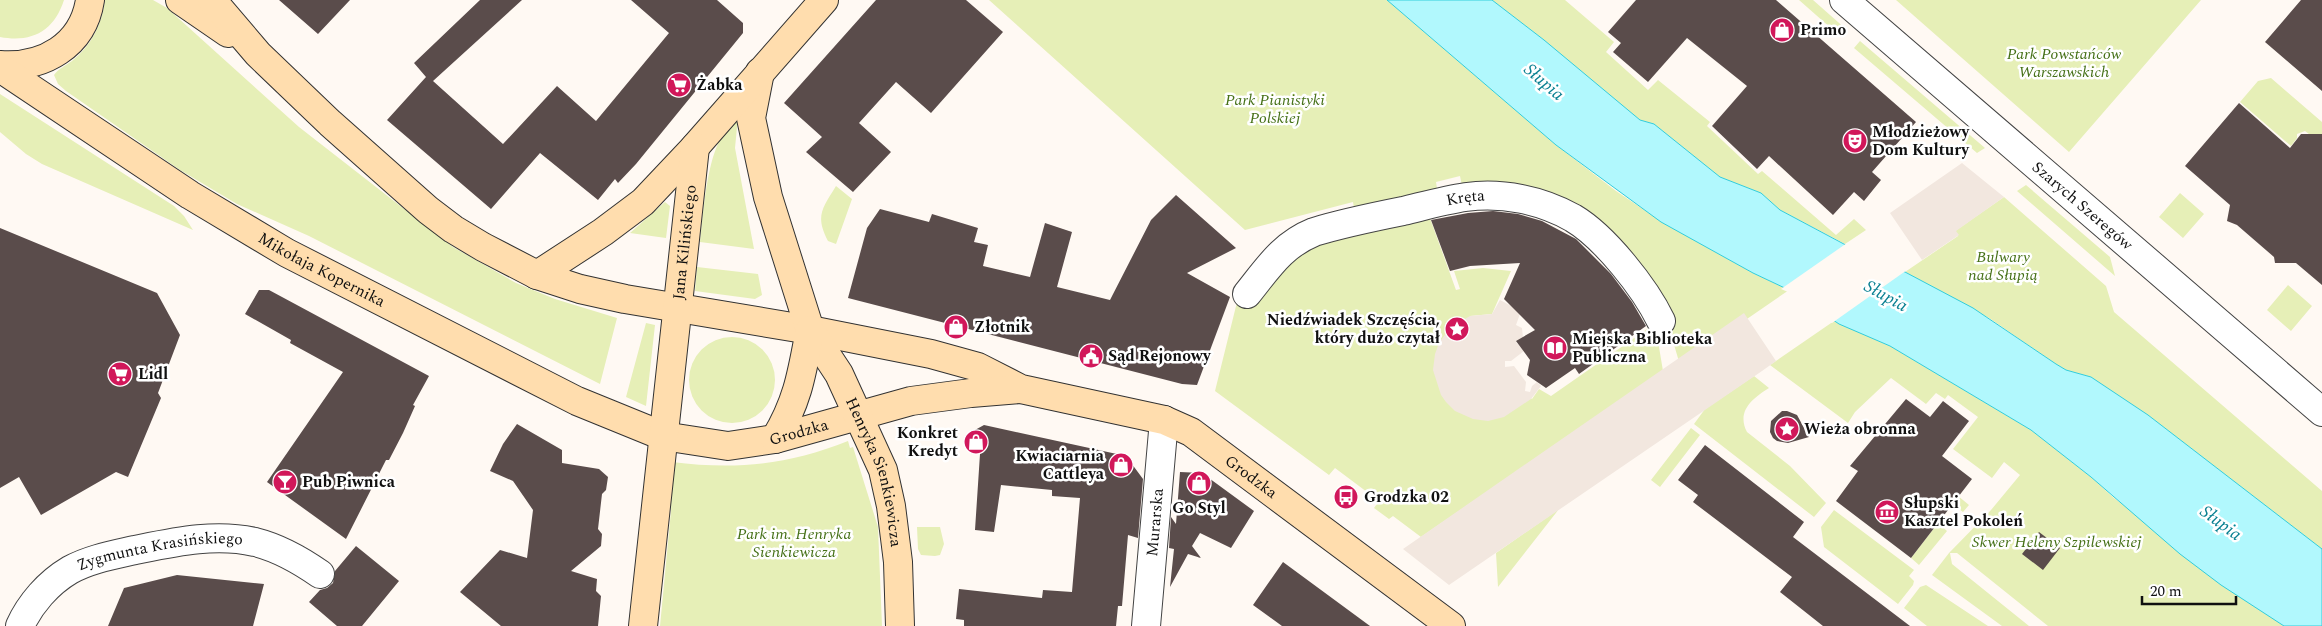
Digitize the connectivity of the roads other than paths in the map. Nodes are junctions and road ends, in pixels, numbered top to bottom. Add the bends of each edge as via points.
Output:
1 (90, 0) edge
2 (180, 0) edge
3 (212, 0) edge
4 (824, 0) edge
5 (1844, 0) edge
6 (258, 54) junction
7 (0, 66) edge
8 (760, 72) junction
9 (695, 147) junction
10 (537, 275) junction
11 (1247, 294) dead end
12 (676, 308) junction
13 (1661, 321) dead end
14 (810, 330) junction
15 (1021, 389) junction
16 (2322, 412) edge
17 (859, 414) junction
18 (1164, 420) junction
19 (663, 436) junction
20 (775, 439) junction
21 (320, 574) dead end
22 (0, 618) edge
23 (18, 626) edge
24 (643, 626) edge
25 (900, 626) edge
26 (1146, 626) edge
27 (1451, 626) edge

1 - 7 street via 78,32 62,49 42,61
2 - 6 street
3 - 6 street
4 - 8 street
5 - 16 street, Szarych Szeregów
6 - 10 street via 428,210 483,247
7 - 19 street, Mikołaja Kopernika via 190,195 287,253 577,401
8 - 9 street
8 - 14 street via 751,118 768,197
9 - 10 street via 642,202
9 - 12 street, Jana Kilińskiego
10 - 12 street via 580,289
11 - 13 street, Kręta via 1280,252 1314,232 1466,197 1506,197 1542,205 1574,219 1617,258 1652,301
12 - 14 street
12 - 19 street, Jana Kilińskiego
14 - 15 street, Grodzka via 978,367
14 - 17 street, Henryka Sienkiewicza via 839,374
14 - 20 street via 794,404
15 - 17 street, Grodzka via 942,396
15 - 18 street, Grodzka
17 - 20 street, Grodzka
17 - 25 street, Henryka Sienkiewicza via 883,470 891,506 898,562
18 - 26 street, Murarska
18 - 27 street, Grodzka via 1190,432
19 - 20 street, Grodzka via 728,446
19 - 24 street
21 - 23 street, Zygmunta Krasińskiego via 272,547 229,539 196,538 110,555 69,570 34,602
22 - 23 street

